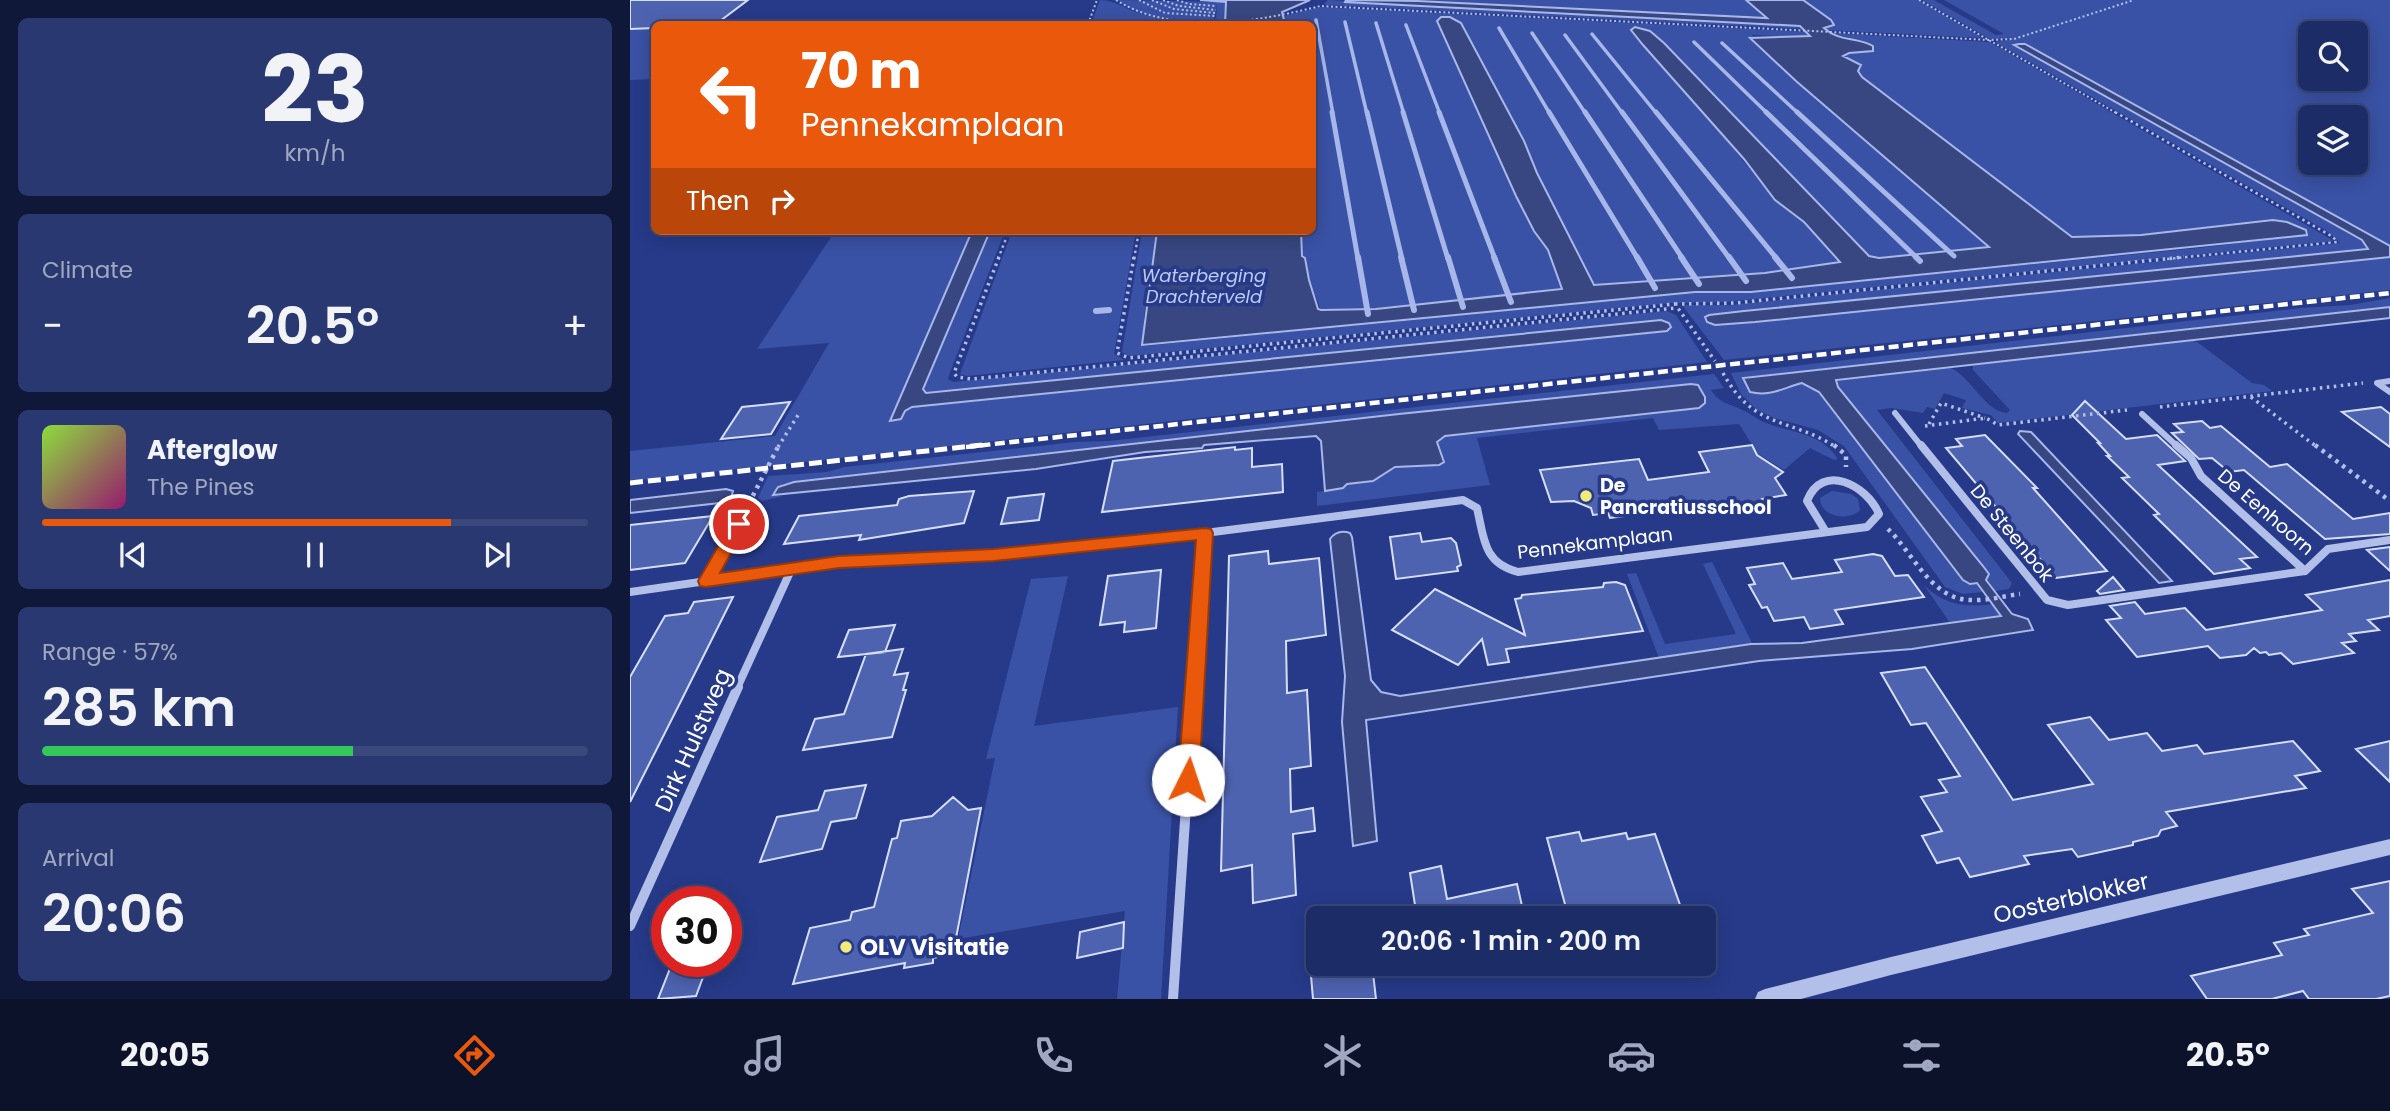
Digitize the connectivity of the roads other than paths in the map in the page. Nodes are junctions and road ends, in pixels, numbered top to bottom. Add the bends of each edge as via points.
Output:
1 (2390, 381) edge
2 (2390, 392) edge
3 (1895, 413) dead end
4 (2142, 414) dead end
5 (739, 524) road end
6 (1826, 532) junction
7 (1205, 533) junction
8 (2390, 540) edge
9 (791, 570) junction
10 (2305, 571) junction
11 (706, 581) junction
12 (630, 592) edge
13 (2390, 847) edge
14 (630, 926) edge
15 (1173, 999) edge
16 (1765, 999) edge

1 - 2 street via 2377,383
3 - 10 street, De Steenbok via 2047,600 2068,605
4 - 10 street, De Eenhoorn via 2191,458 2201,476
5 - 11 street
6 - 6 street, Pennekamplaan via 1867,527 1879,514 1877,504 1860,487 1846,482 1817,483 1807,501
6 - 7 street, Pennekamplaan via 1518,572 1497,566 1477,508 1463,500
7 - 9 street, Pennekamplaan via 994,555 839,562
7 - 15 street
8 - 10 street, De Eenhoorn via 2328,549
9 - 11 street, Pennekamplaan
9 - 14 street, Dirk Hulstweg
11 - 12 street, Pennekamplaan
13 - 16 street, Oosterblokker

